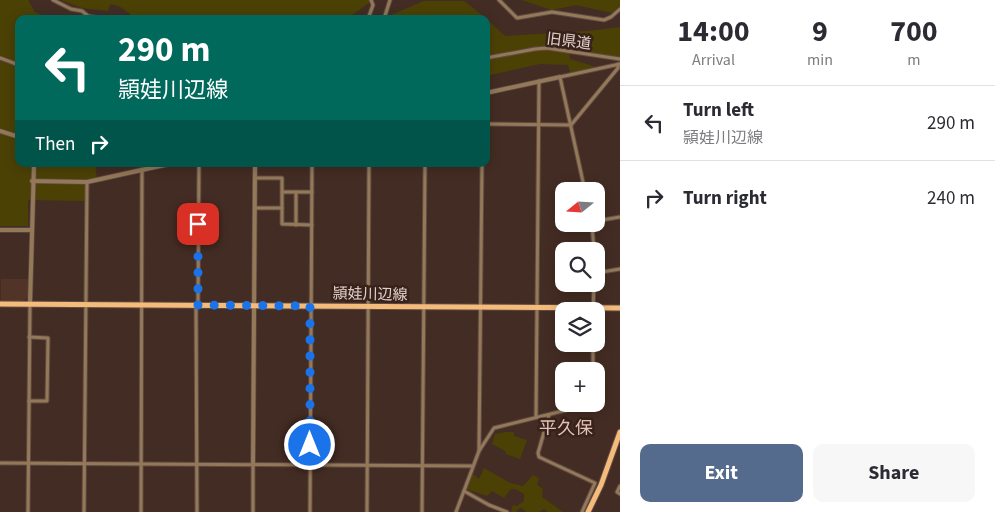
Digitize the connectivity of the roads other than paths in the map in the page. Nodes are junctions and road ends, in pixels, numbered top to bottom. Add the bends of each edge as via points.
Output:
1 (53, 0) edge
2 (371, 0) edge
3 (390, 0) edge
4 (499, 0) edge
5 (620, 9) edge
6 (87, 15) edge
7 (369, 15) edge
8 (385, 15) edge
9 (490, 57) edge
10 (0, 58) edge
11 (620, 59) edge
12 (15, 64) edge
13 (619, 64) edge
14 (560, 77) junction
15 (540, 81) junction
16 (490, 93) edge
17 (490, 124) edge
18 (539, 124) junction
19 (571, 125) junction
20 (0, 131) edge
21 (15, 136) edge
22 (34, 167) edge
23 (156, 167) edge
24 (199, 167) edge
25 (255, 167) edge
26 (312, 167) edge
27 (369, 167) edge
28 (425, 167) edge
29 (482, 167) edge
30 (142, 170) junction
31 (255, 178) junction
32 (32, 181) junction
33 (87, 182) junction
34 (583, 182) edge
35 (282, 192) junction
36 (296, 192) junction
37 (312, 192) junction
38 (255, 208) junction
39 (282, 208) junction
40 (620, 217) edge
41 (605, 220) edge
42 (296, 224) junction
43 (312, 225) junction
44 (0, 230) edge
45 (31, 230) junction
46 (620, 269) edge
47 (605, 272) edge
48 (0, 304) edge
49 (30, 304) junction
50 (86, 305) junction
51 (142, 305) junction
52 (197, 305) junction
53 (254, 306) junction
54 (310, 306) junction
55 (367, 307) junction
56 (424, 307) junction
57 (480, 307) junction
58 (538, 307) junction
59 (555, 308) edge
60 (620, 308) edge
61 (605, 309) edge
62 (29, 337) junction
63 (29, 401) junction
64 (557, 412) edge
65 (549, 414) junction
66 (536, 417) junction
67 (620, 432) edge
68 (479, 451) junction
69 (0, 463) edge
70 (28, 463) junction
71 (84, 463) junction
72 (141, 464) junction
73 (197, 464) junction
74 (253, 464) junction
75 (310, 464) junction
76 (367, 465) junction
77 (422, 465) junction
78 (472, 466) junction
79 (620, 486) edge
80 (464, 491) junction
81 (620, 494) edge
82 (28, 512) edge
83 (84, 512) edge
84 (141, 512) edge
85 (197, 512) edge
86 (253, 512) edge
87 (310, 512) edge
88 (367, 512) edge
89 (422, 512) edge
90 (456, 512) edge
91 (507, 512) edge
92 (582, 512) edge
93 (588, 512) edge

1 - 6 street
2 - 7 street via 373,5
3 - 8 street
4 - 5 street via 517,18 552,12 604,20
9 - 11 street, 旧県道 via 547,48
10 - 12 street
13 - 14 street
13 - 19 street
14 - 15 street
14 - 19 street
15 - 16 street
15 - 18 street
17 - 18 street
18 - 19 street
18 - 58 street
19 - 34 street
20 - 21 street
22 - 32 street
23 - 30 street
24 - 52 street
25 - 31 street
26 - 37 street
27 - 55 street
28 - 56 street
29 - 57 street
30 - 33 street
30 - 51 street
31 - 35 street via 282,178
31 - 38 street
32 - 33 street
32 - 45 street
33 - 50 street
35 - 36 street
35 - 39 street
36 - 37 street
36 - 42 street
37 - 43 street
38 - 39 street
38 - 53 street
39 - 42 street via 282,224
40 - 41 street
42 - 43 street
43 - 54 street
44 - 45 street
45 - 49 street
46 - 47 street
48 - 49 main road, 頴娃川辺線
49 - 50 main road, 頴娃川辺線
49 - 62 street
50 - 51 main road, 頴娃川辺線
50 - 71 street
51 - 52 main road, 頴娃川辺線
51 - 72 street
52 - 53 main road, 頴娃川辺線
52 - 73 street
53 - 54 main road, 頴娃川辺線
53 - 74 street
54 - 55 main road, 頴娃川辺線
54 - 75 street
55 - 56 main road, 頴娃川辺線
55 - 76 street
56 - 57 main road, 頴娃川辺線
56 - 77 street
57 - 58 main road, 頴娃川辺線
57 - 68 street
58 - 59 main road, 頴娃川辺線
58 - 66 street
60 - 61 main road, 頴娃川辺線
62 - 63 street
62 - 63 street via 48,338 47,402
63 - 70 street
64 - 65 street
65 - 66 street
65 - 92 street via 539,457 595,483
66 - 68 street via 497,426
67 - 93 main road
68 - 78 street
69 - 70 street
70 - 71 street
70 - 82 street
71 - 72 street
71 - 83 street
72 - 73 street
72 - 84 street
73 - 74 street
73 - 85 street
74 - 75 street
74 - 86 street
75 - 76 street
75 - 87 street
76 - 77 street
76 - 88 street
77 - 78 street
77 - 89 street
78 - 80 street
79 - 81 street via 617,492
80 - 90 street
80 - 91 street

